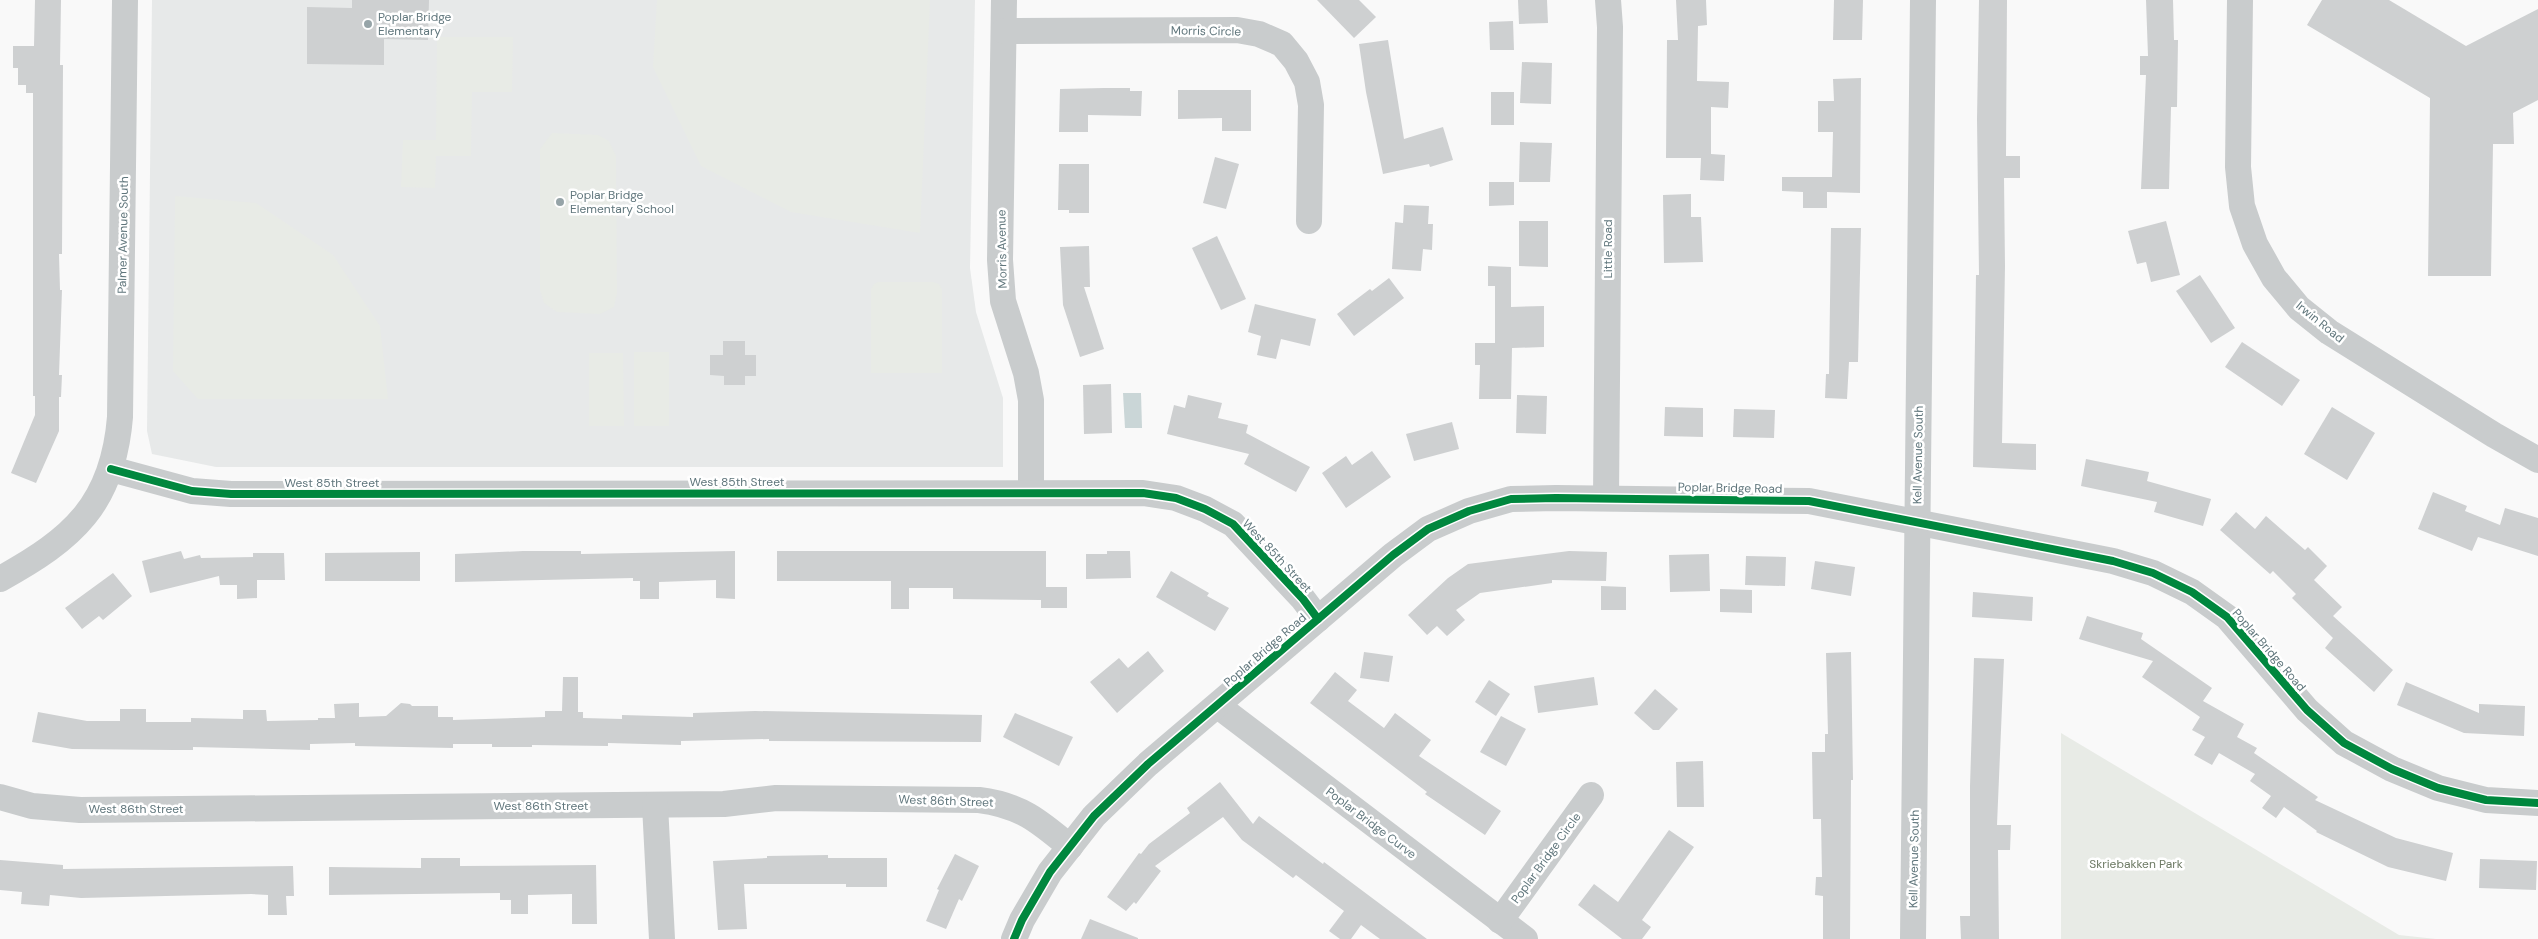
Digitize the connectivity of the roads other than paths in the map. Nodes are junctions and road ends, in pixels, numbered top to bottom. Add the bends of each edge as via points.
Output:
1 (125, 0) edge
2 (1004, 0) edge
3 (1608, 0) edge
4 (1923, 0) edge
5 (2240, 0) edge
6 (1004, 31) junction
7 (1309, 221) dead end
8 (2538, 460) edge
9 (111, 469) junction
10 (1031, 493) junction
11 (1606, 498) junction
12 (1918, 522) junction
13 (0, 579) edge
14 (1318, 619) junction
15 (1218, 706) junction
16 (1591, 795) dead end
17 (0, 797) edge
18 (2538, 803) edge
19 (655, 805) junction
20 (1070, 847) junction
21 (1500, 921) junction
22 (662, 939) edge
23 (1014, 939) edge
24 (1525, 939) edge
25 (1913, 939) edge

1 - 9 street, Palmer Avenue South via 120,417 118,445
2 - 6 street, Morris Avenue
3 - 11 street, Little Road
4 - 12 street, Kell Avenue South
5 - 8 street, Irwin Road via 2238,168 2242,206 2255,244 2274,278 2299,308 2329,332
6 - 7 street, Morris Circle via 1237,30 1259,34 1282,44 1308,82 1311,106
6 - 10 street, Morris Avenue via 1000,260 1004,301 1031,400
9 - 10 street, West 85th Street via 192,491 230,494
9 - 13 street, Palmer Avenue South via 98,496 63,539 32,562
10 - 14 street, West 85th Street via 1143,493 1176,498 1205,509 1233,524
11 - 12 street, Poplar Bridge Road via 1809,502
11 - 14 street, Poplar Bridge Road via 1511,499 1469,511 1428,529
12 - 18 street, Poplar Bridge Road via 2153,573 2192,592 2227,617 2307,710 2344,743 2392,769 2438,788 2486,800
12 - 25 street, Kell Avenue South
14 - 15 street, Poplar Bridge Road
15 - 20 street, Poplar Bridge Road via 1148,764 1094,816
15 - 21 street, Poplar Bridge Curve
16 - 21 street, Poplar Bridge Circle
17 - 19 street, West 86th Street via 32,806 80,810
19 - 20 street, West 86th Street via 724,804 776,798 979,800 1021,810
19 - 22 street
20 - 23 street, Poplar Bridge Road via 1050,872
21 - 24 street, Poplar Bridge Curve

